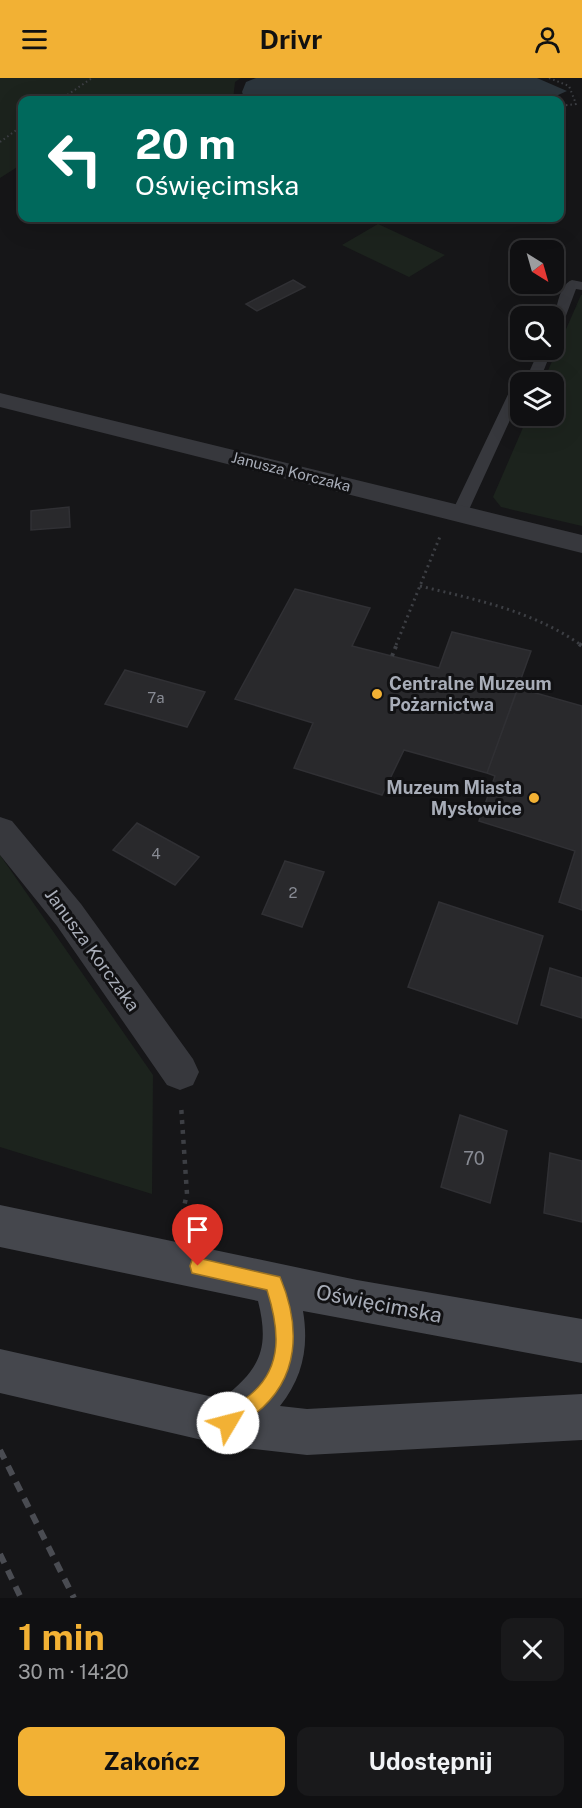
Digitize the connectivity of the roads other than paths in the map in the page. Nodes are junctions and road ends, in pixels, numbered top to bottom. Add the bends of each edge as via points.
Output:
1 (582, 286) edge
2 (563, 306) edge
3 (0, 400) edge
4 (510, 406) edge
5 (454, 513) junction
6 (582, 544) edge
7 (0, 831) edge
8 (180, 1072) dead end
9 (0, 1226) edge
10 (274, 1283) junction
11 (582, 1341) edge
12 (0, 1371) edge
13 (582, 1417) edge
14 (228, 1423) junction

1 - 2 lane via 572,284
3 - 5 street, Janusza Korczaka
4 - 5 lane
5 - 6 street, Janusza Korczaka
7 - 8 street, Janusza Korczaka via 69,915
9 - 10 main road, Oświęcimska
10 - 11 main road, Oświęcimska
10 - 14 main road via 284,1316 284,1361 274,1382 259,1399
12 - 14 main road
13 - 14 main road via 336,1432

